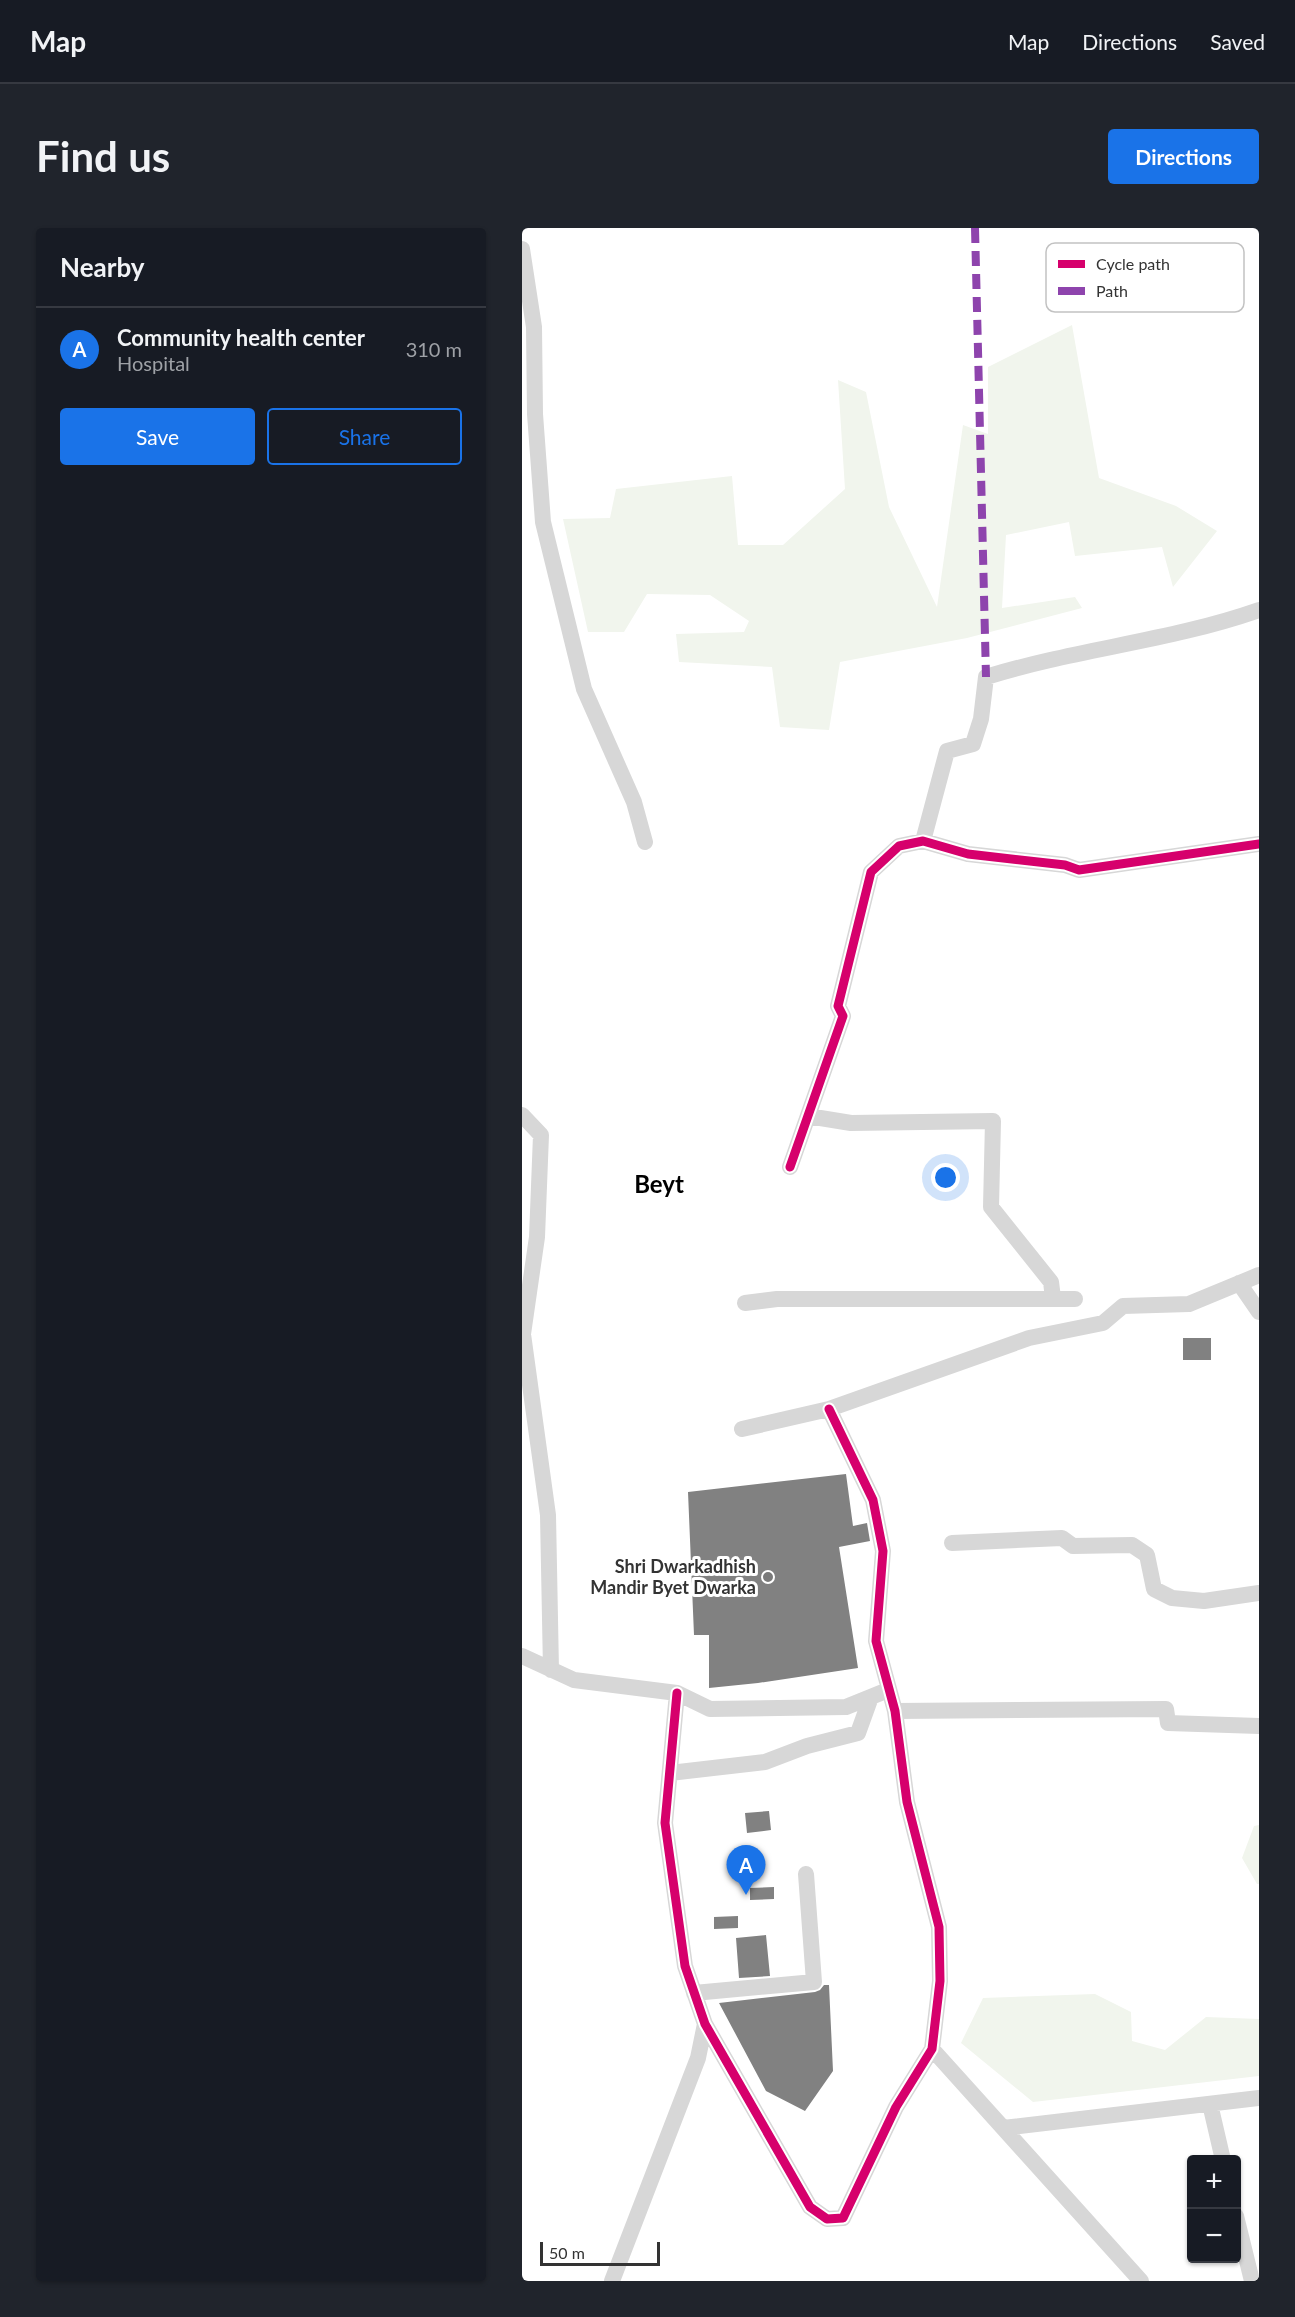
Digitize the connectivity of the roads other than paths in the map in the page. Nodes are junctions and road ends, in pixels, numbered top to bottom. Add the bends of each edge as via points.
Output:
1 (522, 249) edge
2 (1259, 610) edge
3 (645, 842) dead end
4 (923, 842) junction
5 (1259, 844) edge
6 (522, 1115) edge
7 (808, 1116) junction
8 (790, 1167) dead end
9 (1259, 1275) edge
10 (1239, 1283) junction
11 (525, 1293) edge
12 (1053, 1298) junction
13 (1076, 1299) dead end
14 (745, 1304) dead end
15 (1259, 1312) edge
16 (829, 1409) junction
17 (742, 1429) dead end
18 (952, 1543) dead end
19 (1259, 1593) edge
20 (522, 1656) edge
21 (551, 1670) junction
22 (888, 1690) junction
23 (677, 1693) junction
24 (871, 1697) junction
25 (895, 1711) junction
26 (1259, 1726) edge
27 (670, 1773) junction
28 (806, 1874) dead end
29 (694, 1993) junction
30 (705, 2024) junction
31 (932, 2049) junction
32 (1259, 2098) edge
33 (1210, 2104) junction
34 (1003, 2128) junction
35 (1222, 2155) edge
36 (1241, 2236) edge
37 (612, 2281) edge
38 (1141, 2281) edge
39 (1252, 2281) edge

1 - 3 street via 534,327 535,414 543,522 584,689 634,802
2 - 4 street via 1227,621 1030,663 986,677 981,719 973,744 947,751
4 - 5 street via 968,854 1079,870
4 - 7 street via 899,846 871,872 837,1006 843,1016
6 - 11 street via 542,1135 537,1237
7 - 8 street
7 - 12 street via 851,1123 993,1121 991,1207 1051,1282
9 - 10 street
10 - 15 street
10 - 16 street via 1189,1304 1123,1306 1102,1323 1029,1338
11 - 21 street via 523,1334 548,1515
12 - 13 street
12 - 14 street via 777,1299
16 - 17 street
16 - 22 street via 873,1500 883,1551 876,1641
18 - 19 street via 1062,1538 1073,1546 1132,1545 1148,1556 1154,1589 1172,1598 1204,1601
20 - 21 street
21 - 23 street via 574,1680
22 - 24 street
22 - 25 street
23 - 24 street via 710,1709 846,1707
23 - 27 street
24 - 27 street via 858,1733 765,1762
25 - 26 street via 1166,1709 1168,1723
25 - 31 street via 907,1802 939,1927 940,1981
27 - 29 street via 665,1823 685,1966
28 - 29 street via 814,1982
29 - 30 street
30 - 31 street via 810,2207 827,2219 843,2218 896,2107
30 - 37 street via 698,2058
31 - 34 street
32 - 33 street
33 - 34 street
33 - 35 street
34 - 38 street
36 - 39 street

